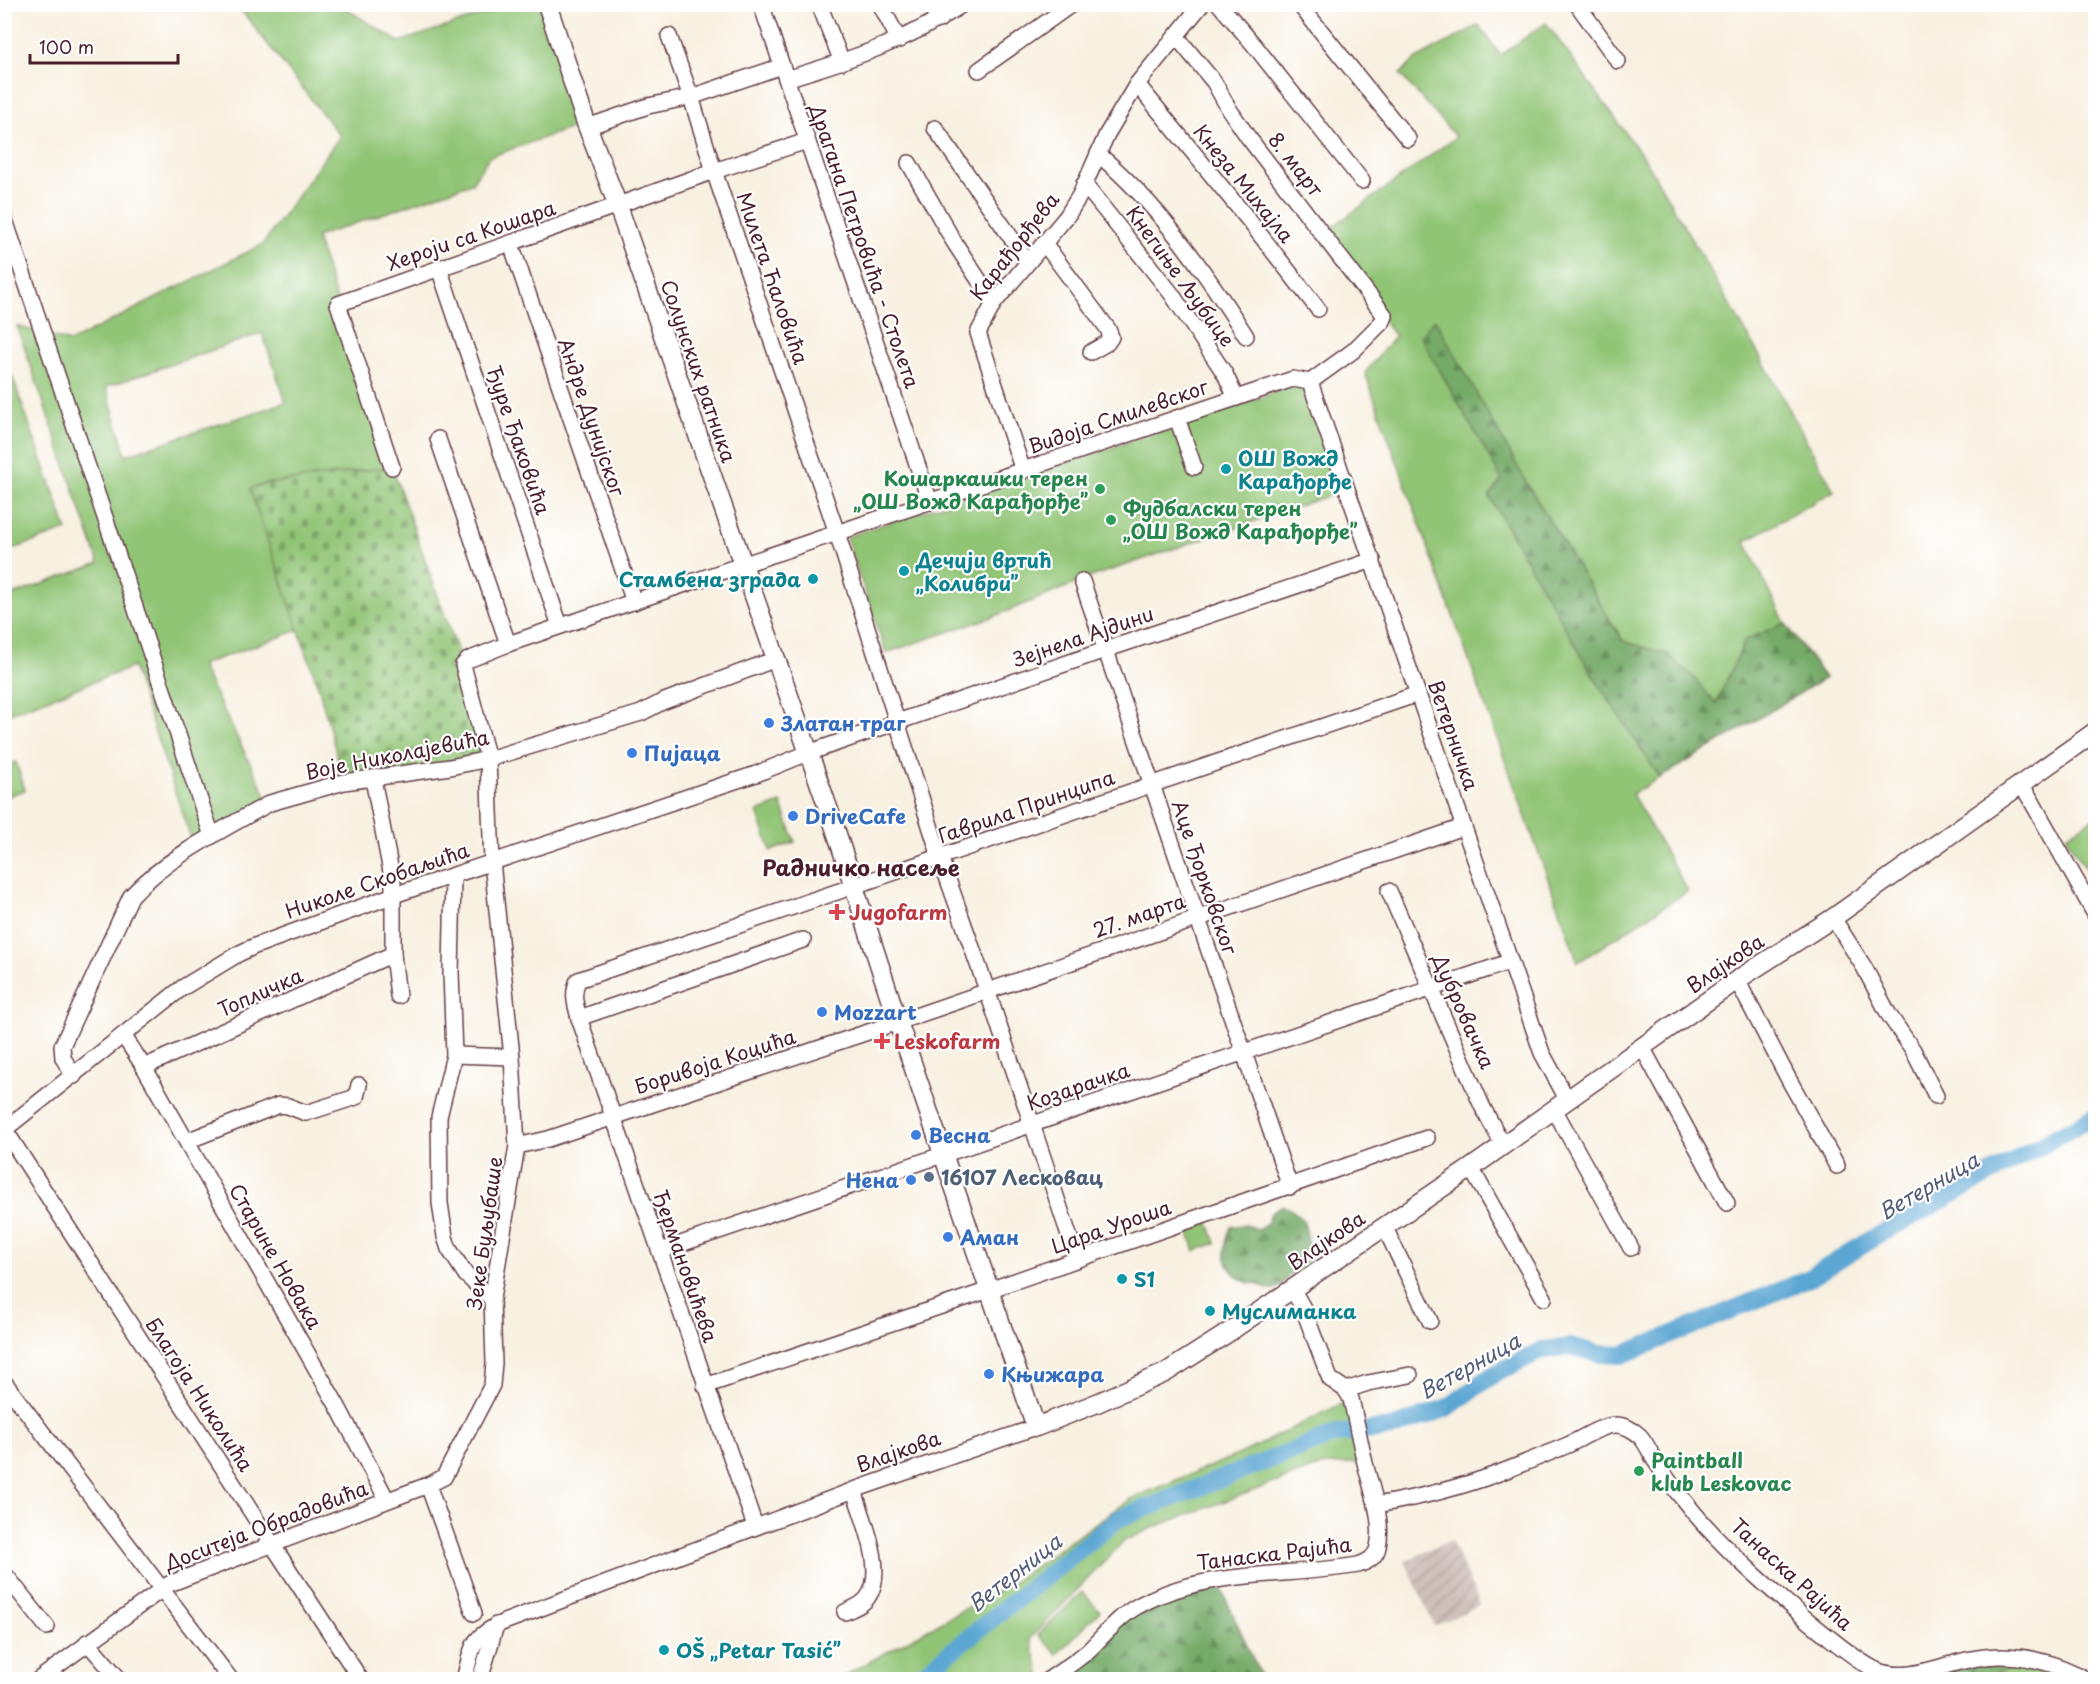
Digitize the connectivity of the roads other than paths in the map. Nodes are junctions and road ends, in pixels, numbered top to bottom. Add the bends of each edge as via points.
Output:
1 (547, 4) edge
2 (761, 4) edge
3 (819, 4) edge
4 (880, 4) edge
5 (930, 4) edge
6 (963, 4) edge
7 (1072, 4) edge
8 (1202, 4) edge
9 (1219, 4) edge
10 (1299, 4) edge
11 (1577, 4) edge
12 (939, 20) junction
13 (669, 36) dead end
14 (1176, 36) junction
15 (899, 40) junction
16 (1618, 61) dead end
17 (842, 62) junction
18 (980, 70) dead end
19 (784, 73) junction
20 (1137, 84) junction
21 (691, 97) junction
22 (588, 127) junction
23 (935, 128) dead end
24 (1408, 139) dead end
25 (807, 141) junction
26 (1098, 154) junction
27 (909, 163) dead end
28 (714, 171) junction
29 (1362, 181) dead end
30 (1084, 184) junction
31 (618, 206) junction
32 (4, 217) edge
33 (1044, 243) junction
34 (511, 244) junction
35 (1028, 262) junction
36 (439, 268) junction
37 (994, 303) junction
38 (1317, 309) dead end
39 (1245, 336) dead end
40 (1091, 352) dead end
41 (1310, 381) junction
42 (1236, 398) junction
43 (1177, 418) junction
44 (438, 439) dead end
45 (392, 467) dead end
46 (1194, 467) dead end
47 (1023, 471) junction
48 (930, 502) junction
49 (837, 533) junction
50 (1373, 560) junction
51 (743, 565) junction
52 (1082, 581) dead end
53 (634, 603) junction
54 (560, 626) junction
55 (508, 644) junction
56 (1105, 650) junction
57 (776, 659) junction
58 (1418, 694) junction
59 (897, 722) junction
60 (2096, 731) edge
61 (808, 753) junction
62 (488, 759) junction
63 (373, 779) junction
64 (2021, 784) junction
65 (1152, 785) junction
66 (1463, 827) junction
67 (212, 836) junction
68 (940, 857) junction
69 (492, 862) junction
70 (453, 876) junction
71 (853, 886) junction
72 (1389, 891) dead end
73 (394, 895) junction
74 (2096, 916) edge
75 (1196, 918) junction
76 (1833, 918) junction
77 (803, 940) dead end
78 (393, 954) junction
79 (1509, 962) junction
80 (578, 980) joint
81 (1737, 980) junction
82 (1432, 988) junction
83 (987, 990) junction
84 (398, 996) dead end
85 (579, 1018) junction
86 (898, 1022) junction
87 (123, 1035) junction
88 (1642, 1047) junction
89 (1243, 1052) junction
90 (454, 1055) junction
91 (512, 1057) junction
92 (144, 1067) junction
93 (74, 1076) junction
94 (359, 1085) dead end
95 (1936, 1096) dead end
96 (1560, 1104) junction
97 (613, 1117) junction
98 (1031, 1125) junction
99 (5, 1130) edge
100 (1427, 1138) dead end
101 (187, 1141) junction
102 (1503, 1145) junction
103 (517, 1146) junction
104 (943, 1155) junction
105 (1837, 1166) dead end
106 (1471, 1168) junction
107 (1290, 1187) junction
108 (1727, 1203) dead end
109 (1385, 1228) junction
110 (1631, 1248) dead end
111 (660, 1251) junction
112 (1077, 1259) junction
113 (989, 1290) junction
114 (1293, 1290) junction
115 (1544, 1298) dead end
116 (492, 1299) junction
117 (1430, 1321) dead end
118 (1410, 1375) dead end
119 (4, 1382) edge
120 (705, 1386) junction
121 (1349, 1394) junction
122 (1036, 1427) junction
123 (428, 1485) junction
124 (854, 1490) junction
125 (387, 1500) junction
126 (1376, 1505) junction
127 (755, 1526) junction
128 (272, 1545) junction
129 (4, 1573) edge
130 (161, 1588) junction
131 (845, 1612) dead end
132 (474, 1613) junction
133 (496, 1625) junction
134 (47, 1627) dead end
135 (480, 1635) junction
136 (87, 1642) junction
137 (481, 1679) edge
138 (38, 1680) edge
139 (120, 1680) edge
140 (231, 1680) edge
141 (361, 1680) edge
142 (464, 1680) edge
143 (1048, 1680) edge
144 (2086, 1680) edge

1 - 22 main road, Солунских ратника
2 - 19 street, Драгана Петровића - Столета
3 - 17 street
4 - 15 street
5 - 12 street
6 - 12 street
7 - 18 street
8 - 14 street, Карађорђева
9 - 29 street
10 - 24 street
11 - 16 street
12 - 15 street
13 - 21 street, Милета Ћаловића
14 - 20 street, Карађорђева
14 - 41 street, 8. март via 1385,316 1353,351
15 - 17 street
17 - 19 street
19 - 21 street
19 - 25 street, Драгана Петровића - Столета
20 - 26 street, Карађорђева
20 - 38 street, Кнеза Михајла
21 - 22 street via 648,106
21 - 28 street, Милета Ћаловића
22 - 31 main road, Солунских ратника
23 - 35 street
25 - 28 street, Хероји са Кошара
25 - 48 street, Драгана Петровића - Столета
26 - 30 street, Карађорђева
26 - 39 street via 1161,217 1222,298
27 - 37 street
28 - 31 street, Хероји са Кошара
28 - 49 street, Милета Ћаловића
30 - 33 street, Карађорђева via 1066,216
30 - 42 street, Кнегиње Љубице via 1189,319
31 - 34 street, Хероји са Кошара
31 - 51 main road, Солунских ратника
32 - 67 street
33 - 35 street, Карађорђева
33 - 40 street via 1108,329 1111,337 1107,343
34 - 36 street, Хероји са Кошара
34 - 53 street, Андре Дунијског
35 - 37 street, Карађорђева
36 - 45 street, Хероји са Кошара via 338,304
36 - 54 street, Ђуре Ђаковића
37 - 47 street, Карађорђева via 978,333
41 - 42 street, Видоја Смилевског via 1293,379
41 - 50 street, Ветерничка
42 - 43 street, Видоја Смилевског
43 - 46 street
43 - 47 street, Видоја Смилевског
44 - 55 street
47 - 48 street, Видоја Смилевског
48 - 49 street, Видоја Смилевског
49 - 51 street, Видоја Смилевског
49 - 59 street, Милета Ћаловића
50 - 56 street, Зејнела Ајдини
50 - 58 street, Ветерничка
51 - 53 street
51 - 57 main road, Солунских ратника
52 - 56 street, Аце Ђорковског
53 - 54 street
54 - 55 street
55 - 62 street, Зеке Буљубаше via 464,665
56 - 59 street, Зејнела Ајдини
56 - 65 street, Аце Ђорковског
57 - 61 main road, Солунских ратника
57 - 62 street, Воје Николајевића via 640,713
58 - 65 street, Гаврила Принципа
58 - 66 street, Ветерничка
59 - 61 street, Зејнела Ајдини
59 - 68 street, Милета Ћаловића
60 - 64 main road, Влајкова
61 - 69 street, Николе Скобаљића
61 - 71 main road, Солунских ратника
62 - 63 street, Воје Николајевића
62 - 69 street, Зеке Буљубаше
63 - 67 street, Воје Николајевића via 344,782 280,799
63 - 73 street
64 - 74 street
64 - 76 main road, Влајкова
65 - 68 street, Гаврила Принципа
65 - 75 street, Аце Ђорковског
66 - 75 street, 27. марта
66 - 79 street, Ветерничка
67 - 93 street, Воје Николајевића via 160,870 131,897 62,1046 63,1058
68 - 71 street, Гаврила Принципа
68 - 83 street, Милета Ћаловића
69 - 70 street, Николе Скобаљића
69 - 91 street, Зеке Буљубаше
70 - 73 street, Николе Скобаљића
70 - 90 street
71 - 80 street, Гаврила Принципа
71 - 86 main road, Солунских ратника
72 - 82 street, Дубровачка
73 - 78 street
73 - 87 street, Николе Скобаљића via 231,957 182,988
75 - 83 street, 27. марта
75 - 89 street, Аце Ђорковског
76 - 81 main road, Влајкова
76 - 95 street via 1913,1050
77 - 85 street
78 - 84 street
78 - 92 street, Топличка
79 - 82 street, Козарачка
79 - 96 street, Ветерничка
80 - 85 street, Ђермановићева via 573,991
81 - 88 main road, Влајкова
81 - 105 street
82 - 89 street, Козарачка
82 - 102 street, Дубровачка via 1482,1106
83 - 86 street, 27. марта
83 - 98 street, Милета Ћаловића
85 - 97 street, Ђермановићева
86 - 97 street, Боривоја Коцића
86 - 104 main road, Солунских ратника
87 - 92 street, Старине Новака
87 - 93 street, Николе Скобаљића
88 - 96 main road, Влајкова
88 - 108 street
89 - 98 street, Козарачка
89 - 107 street, Аце Ђорковског
90 - 91 street
90 - 116 street via 439,1117 440,1203 445,1237 466,1275
91 - 103 street, Зеке Буљубаше
92 - 101 street, Старине Новака
93 - 99 street, Николе Скобаљића
94 - 101 street via 356,1097 334,1105 306,1113 279,1105
96 - 102 main road, Влајкова
96 - 110 street, Ветерничка
97 - 103 street, Зеке Буљубаше
97 - 111 street, Ђермановићева
98 - 104 street, Козарачка
98 - 112 street, Милета Ћаловића
99 - 128 street, Благоја Николића
100 - 107 street, Цара Уроша
101 - 125 street, Старине Новака
102 - 106 main road, Влајкова
103 - 116 street, Зеке Буљубаше
104 - 111 street, Козарачка
104 - 113 main road, Солунских ратника
106 - 109 main road, Влајкова
106 - 115 street
107 - 112 street, Цара Уроша
109 - 114 main road, Влајкова
109 - 117 street
111 - 120 street, Ђермановићева
112 - 113 street, Цара Уроша
113 - 120 street, Цара Уроша
113 - 122 main road, Солунских ратника
114 - 121 street via 1330,1379
114 - 122 main road, Влајкова via 1165,1373
116 - 123 street, Зеке Буљубаше via 492,1385 449,1470
118 - 121 street
119 - 130 street
120 - 127 street, Ђермановићева
121 - 126 street, Танаска Рајића
122 - 124 street, Влајкова
123 - 125 street, Доситеја Обрадовића
123 - 132 street
124 - 127 street, Влајкова
124 - 131 street via 876,1574 869,1596
125 - 128 street, Доситеја Обрадовића
126 - 143 street, Танаска Рајића via 1378,1549 1367,1562 1343,1568 1217,1579 1164,1594 1133,1608 1077,1661
126 - 144 street, Танаска Рајића via 1463,1486 1602,1429 1622,1426 1640,1436 1691,1510 1731,1551 1786,1602 1878,1671 1897,1675 1999,1656 2031,1659 2070,1670
127 - 133 street, Влајкова
128 - 130 street, Доситеја Обрадовића
128 - 141 street, Благоја Николића
129 - 134 street
130 - 136 street, Доситеја Обрадовића
130 - 140 street
132 - 133 street
132 - 135 street
133 - 135 street, Влајкова
133 - 137 street
135 - 142 street
136 - 138 street, Доситеја Обрадовића
136 - 139 street

